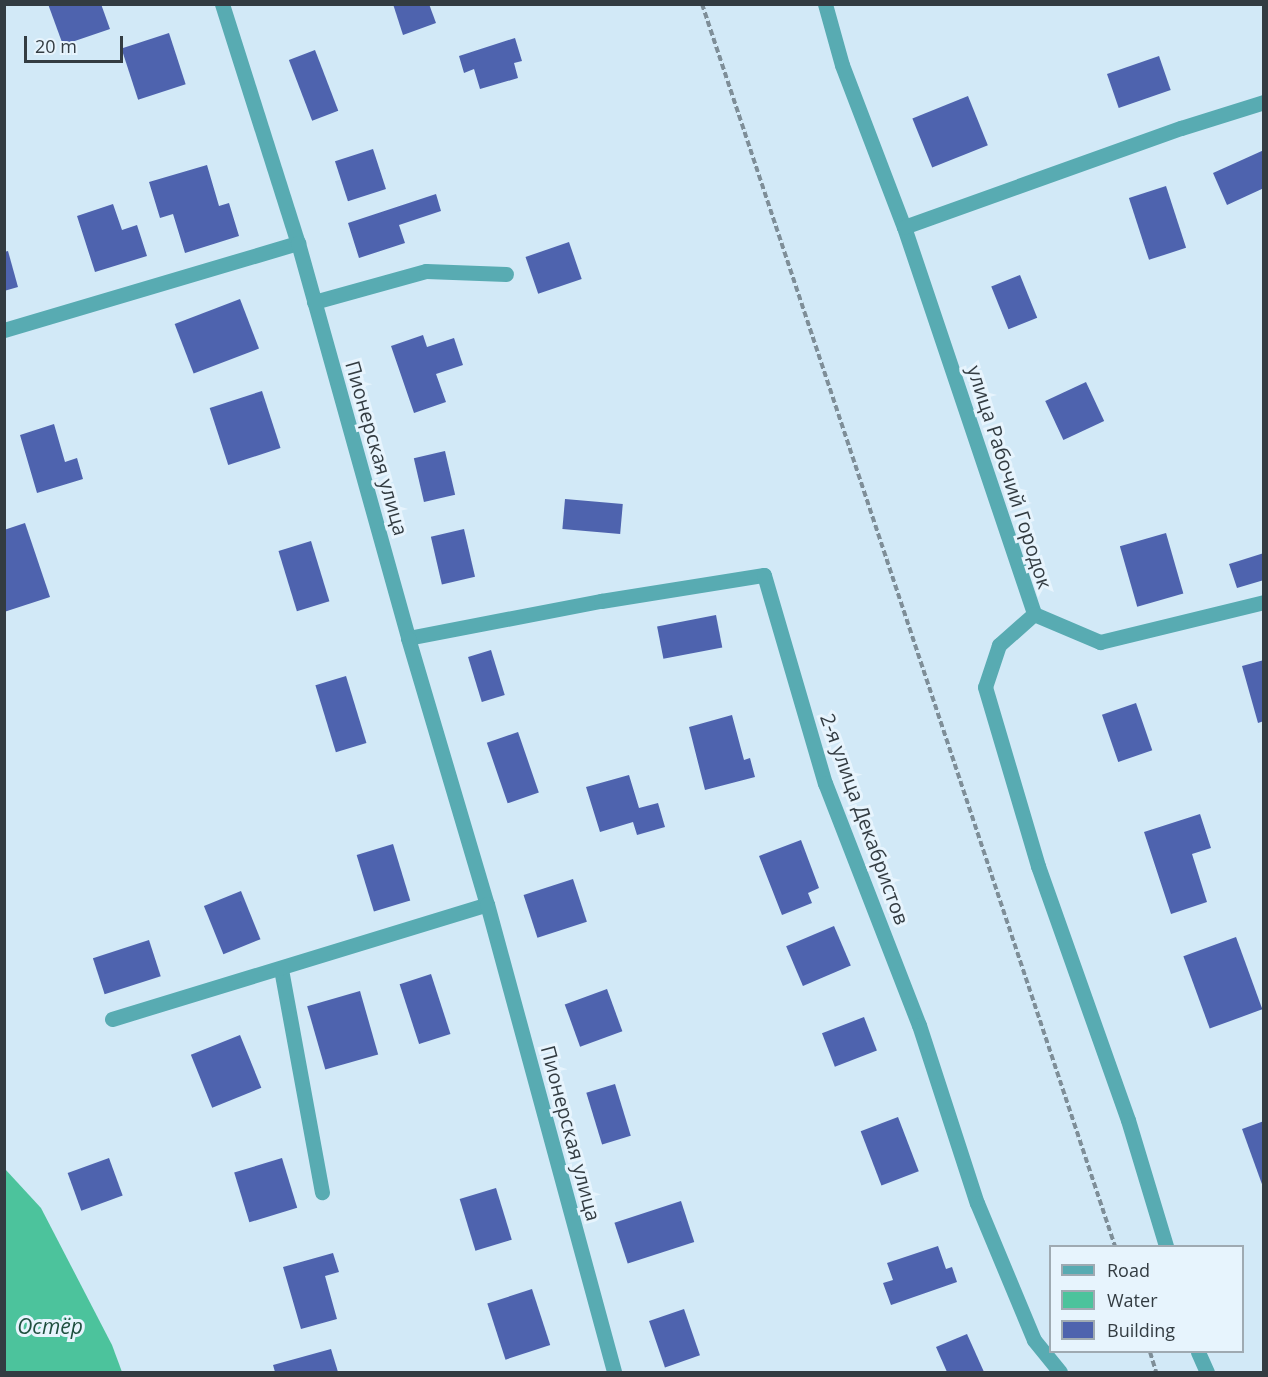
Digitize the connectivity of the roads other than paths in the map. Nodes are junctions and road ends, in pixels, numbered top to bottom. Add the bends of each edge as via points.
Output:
1 (222, 4) edge
2 (825, 4) edge
3 (1263, 102) edge
4 (904, 227) junction
5 (298, 243) junction
6 (506, 274) dead end
7 (314, 302) junction
8 (4, 330) edge
9 (1263, 602) edge
10 (1034, 614) junction
11 (408, 638) junction
12 (487, 904) junction
13 (281, 969) junction
14 (112, 1019) dead end
15 (322, 1192) dead end
16 (1166, 1245) edge
17 (1198, 1353) edge
18 (614, 1372) edge
19 (1060, 1372) edge
20 (1207, 1372) edge

1 - 5 street, Пионерская улица
2 - 4 street, улица Рабочий Городок via 842,65
3 - 4 street
4 - 10 street, улица Рабочий Городок
5 - 7 street, Пионерская улица
5 - 8 street
6 - 7 street via 426,271
7 - 11 street, Пионерская улица
9 - 10 street, улица Рабочий Городок via 1100,642
10 - 16 street via 999,645 985,687 1038,866 1128,1120
11 - 12 street, Пионерская улица
11 - 19 street, 2-я улица Декабристов via 764,575 825,783 919,1025 977,1203 1034,1340
12 - 13 street
12 - 18 street, Пионерская улица
13 - 14 street
13 - 15 street
17 - 20 street

